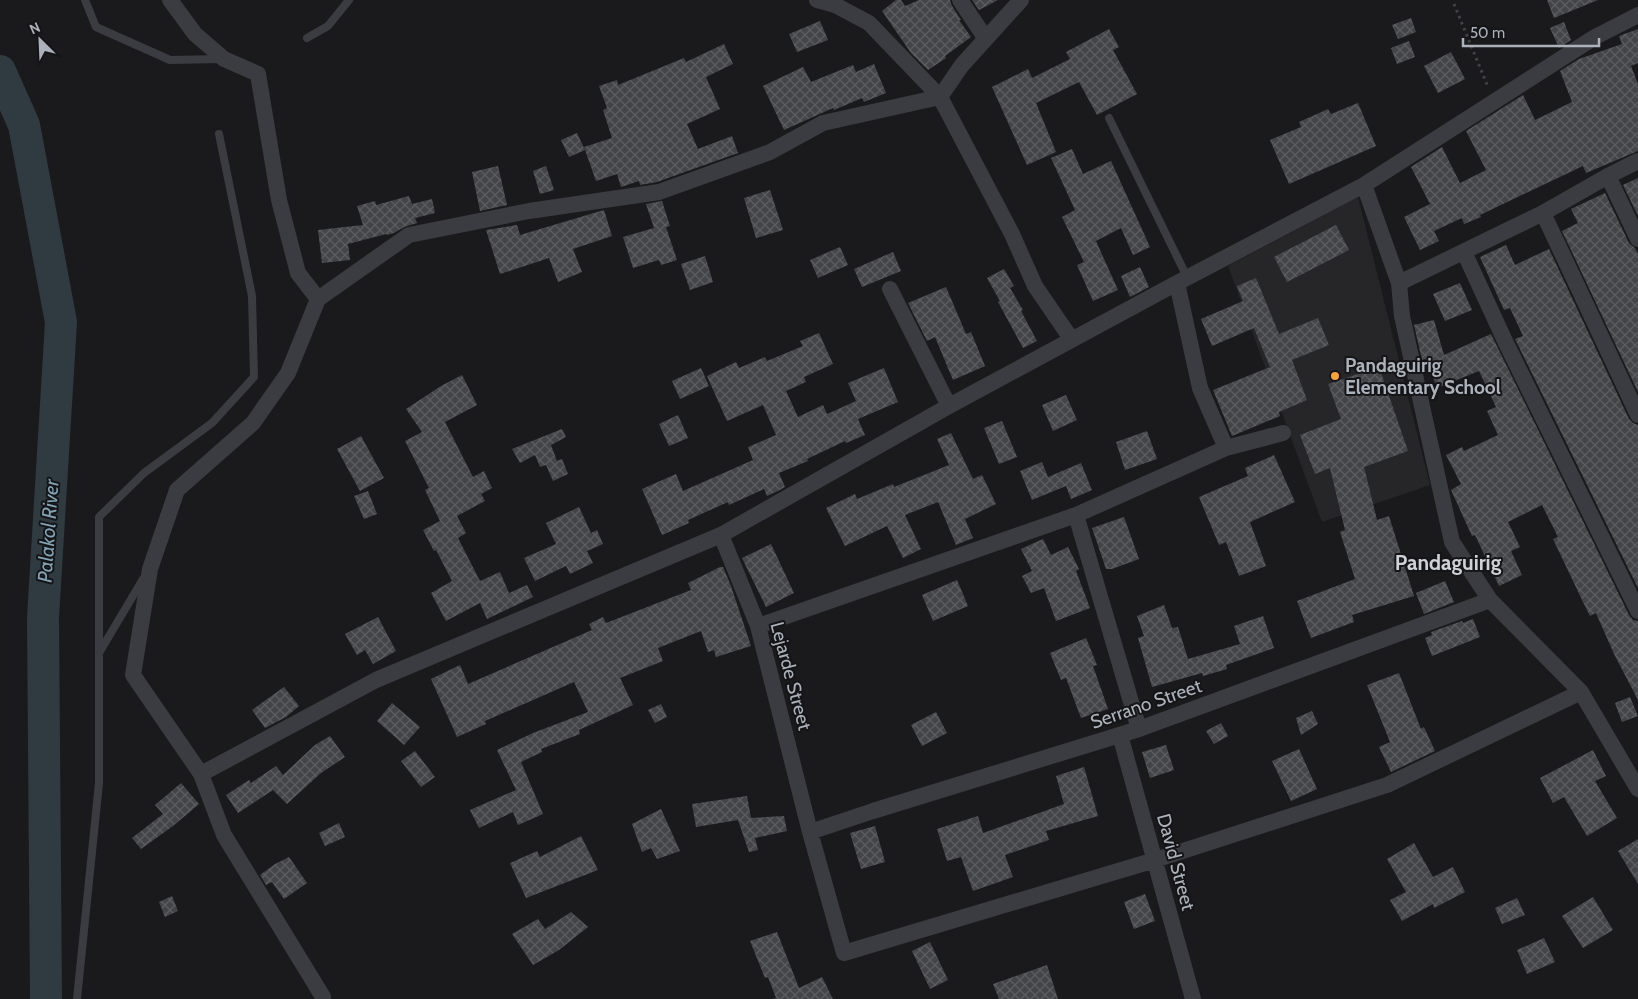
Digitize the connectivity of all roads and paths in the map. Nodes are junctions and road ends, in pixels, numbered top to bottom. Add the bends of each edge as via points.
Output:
1 (85, 0) edge
2 (170, 0) edge
3 (349, 0) edge
4 (817, 0) edge
5 (960, 0) edge
6 (1021, 0) edge
7 (1454, 4) dead end
8 (1638, 16) edge
9 (307, 38) dead end
10 (986, 39) junction
11 (224, 59) junction
12 (940, 97) junction
13 (1494, 102) junction
14 (1109, 118) dead end
15 (219, 134) dead end
16 (1638, 161) edge
17 (1608, 176) junction
18 (1364, 185) junction
19 (1544, 213) junction
20 (1638, 239) edge
21 (1464, 252) junction
22 (1182, 280) junction
23 (1399, 283) junction
24 (890, 289) dead end
25 (318, 299) junction
26 (1072, 340) junction
27 (949, 406) junction
28 (1638, 415) edge
29 (1283, 433) dead end
30 (1226, 448) junction
31 (1076, 515) junction
32 (721, 535) junction
33 (150, 569) junction
34 (1490, 600) junction
35 (1638, 611) edge
36 (758, 626) junction
37 (98, 655) junction
38 (1581, 692) junction
39 (1139, 729) junction
40 (1120, 735) junction
41 (201, 774) junction
42 (1638, 789) edge
43 (810, 832) junction
44 (1155, 860) junction
45 (323, 997) dead end
46 (77, 999) edge
47 (1193, 999) edge

1 - 11 lane via 96,27 170,60
2 - 11 street via 195,34
3 - 9 lane via 328,26
4 - 12 street via 835,5 869,23
5 - 10 street
6 - 10 street
7 - 13 path
8 - 13 street via 1595,37
10 - 12 street via 962,65
11 - 25 street via 258,74 279,200 298,273
12 - 25 street via 823,123 770,152 659,192 529,211 409,235
12 - 26 street via 1012,234 1035,286
13 - 18 street
14 - 22 lane
15 - 37 lane via 252,296 254,377 212,424 144,473 99,517
16 - 17 street
17 - 19 street
17 - 20 street
18 - 22 street
18 - 23 street
19 - 21 street
19 - 28 street
21 - 23 street
21 - 35 street
22 - 26 street
22 - 30 street via 1200,388
23 - 34 street via 1402,316 1452,542
24 - 27 street
25 - 33 street via 288,373 253,423 177,490
26 - 27 street
27 - 32 street
29 - 30 street
30 - 31 street
31 - 36 street
31 - 39 street
32 - 36 street, Lejarde Street
32 - 41 street via 376,680
33 - 37 lane
33 - 41 street via 133,675
34 - 38 street
34 - 39 street, Serrano Street
36 - 43 street, Lejarde Street
37 - 46 lane via 98,783
38 - 42 street
38 - 44 street via 1388,785
39 - 40 street, Serrano Street
40 - 43 street, Serrano Street
40 - 44 street, David Street
41 - 45 street via 224,835
43 - 44 street, Lejarde Street via 844,953
44 - 47 street, David Street

